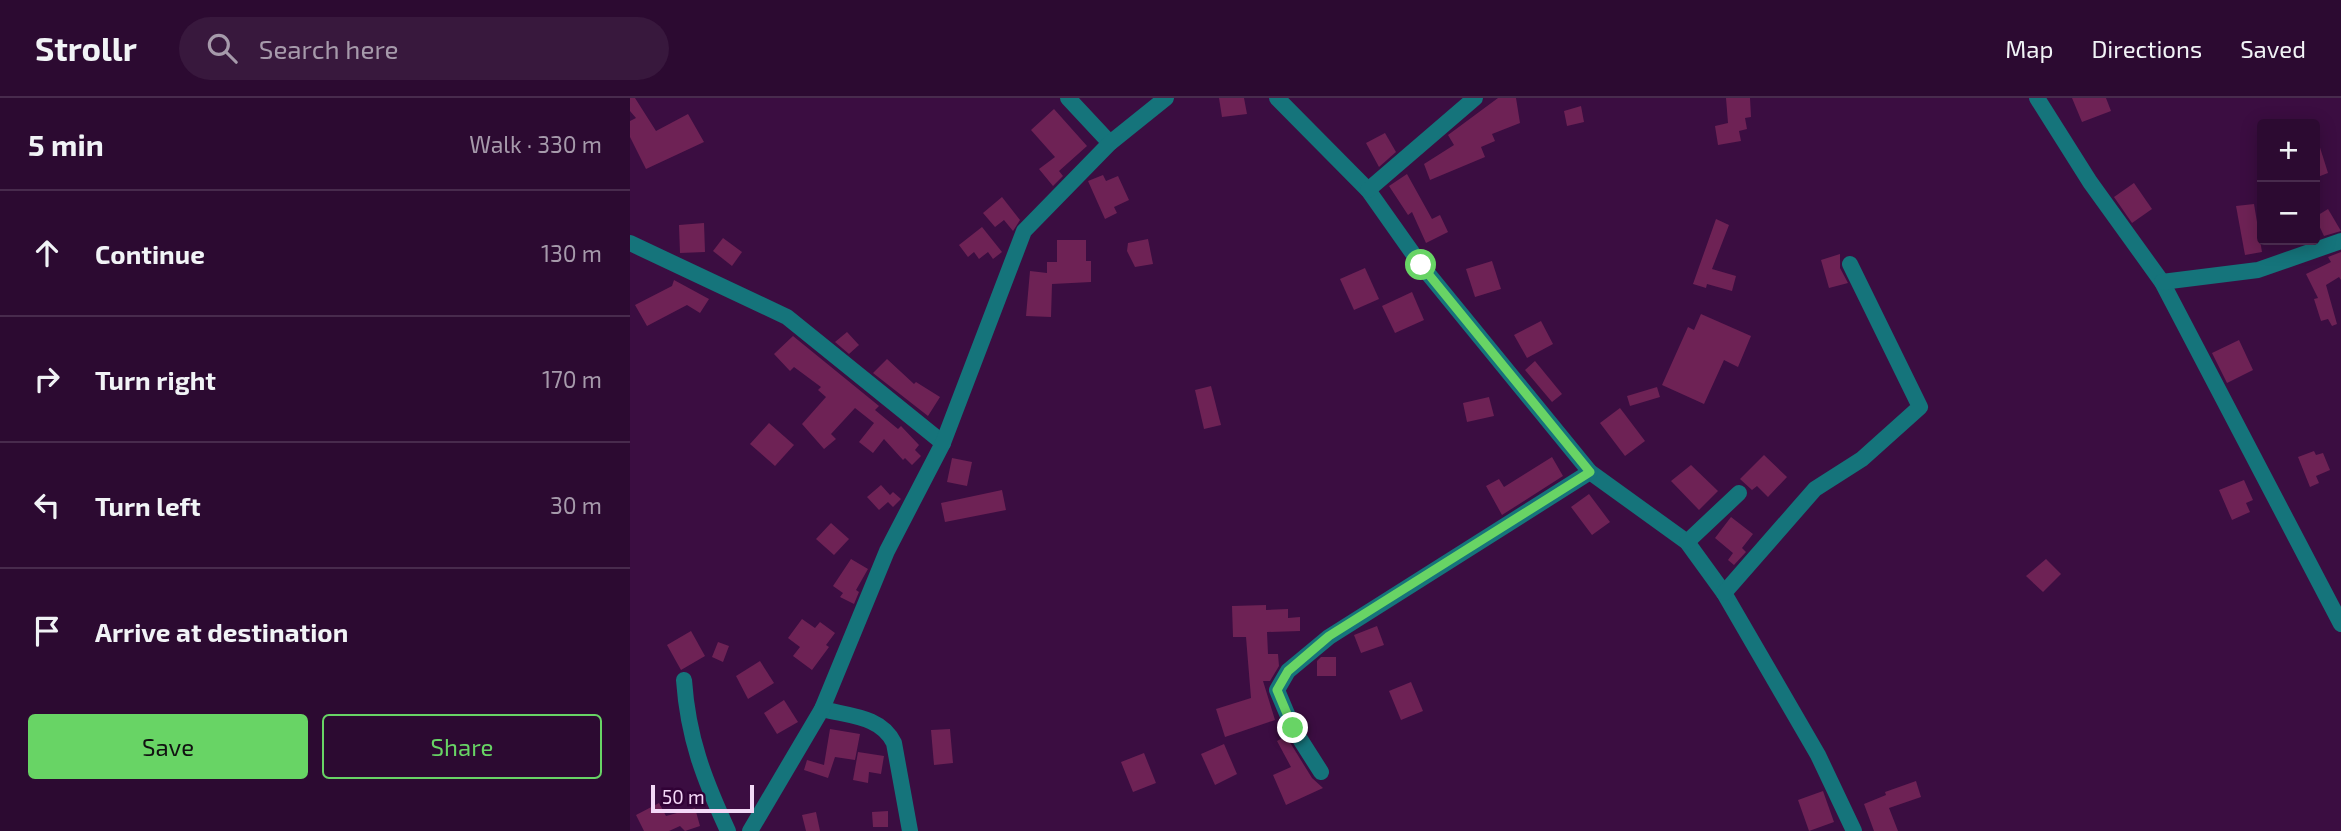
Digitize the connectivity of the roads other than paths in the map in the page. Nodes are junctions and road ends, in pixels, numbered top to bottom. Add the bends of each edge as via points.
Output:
1 (1068, 98) edge
2 (1166, 98) edge
3 (1278, 98) edge
4 (1475, 98) edge
5 (2036, 98) edge
6 (1110, 143) junction
7 (1368, 190) junction
8 (2341, 241) edge
9 (630, 243) edge
10 (1850, 264) dead end
11 (2162, 282) junction
12 (943, 443) junction
13 (1590, 472) junction
14 (1739, 493) dead end
15 (1687, 542) junction
16 (1724, 593) junction
17 (2341, 625) edge
18 (684, 680) dead end
19 (822, 709) junction
20 (1321, 772) dead end
21 (728, 831) edge
22 (750, 831) edge
23 (910, 831) edge
24 (1854, 831) edge

1 - 6 street
2 - 6 street
3 - 7 street
4 - 7 street
5 - 11 street
6 - 12 street via 1024,231
7 - 13 street via 1421,265
8 - 11 street via 2258,270
9 - 12 street via 787,317
10 - 16 street via 1920,407 1862,459 1815,489
11 - 17 street
12 - 19 street via 887,551
13 - 15 street
13 - 20 street via 1329,636 1288,671 1277,690 1293,728
14 - 15 street
15 - 16 street
16 - 24 street via 1818,755
18 - 21 street via 687,722
19 - 22 street
19 - 23 street via 880,724 888,731

